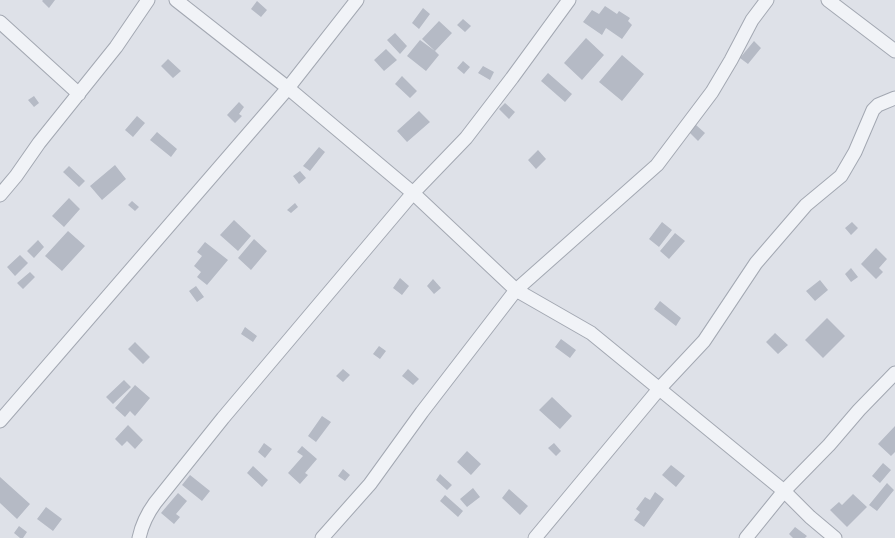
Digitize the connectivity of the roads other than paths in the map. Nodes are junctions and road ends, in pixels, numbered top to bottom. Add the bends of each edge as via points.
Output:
1 (148, 0) edge
2 (176, 0) edge
3 (357, 0) edge
4 (569, 0) edge
5 (767, 0) edge
6 (828, 0) edge
7 (0, 22) edge
8 (895, 51) edge
9 (288, 88) junction
10 (79, 94) junction
11 (895, 98) edge
12 (413, 193) junction
13 (0, 195) edge
14 (516, 290) junction
15 (895, 374) edge
16 (659, 389) junction
17 (0, 421) edge
18 (784, 490) junction
19 (139, 538) edge
20 (322, 538) edge
21 (535, 538) edge
22 (746, 538) edge
23 (836, 538) edge

1 - 10 street via 116,47
2 - 9 street
3 - 9 street
4 - 12 street via 466,138
5 - 14 street via 752,20 712,92 657,165
6 - 8 street
7 - 10 street
9 - 12 street
9 - 17 street
10 - 13 street
11 - 16 street via 873,110 855,152 841,176 806,205 756,263 704,341
12 - 14 street
12 - 19 street via 223,418 155,503 147,515
14 - 16 street via 591,333
14 - 20 street via 370,484
15 - 18 street via 859,410 830,445
16 - 18 street
16 - 21 street
18 - 22 street
18 - 23 street via 810,517

